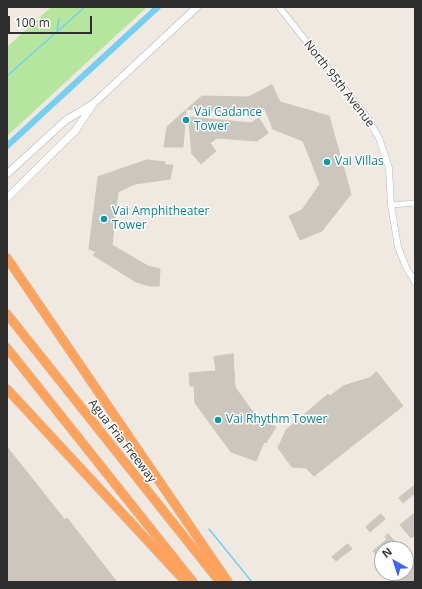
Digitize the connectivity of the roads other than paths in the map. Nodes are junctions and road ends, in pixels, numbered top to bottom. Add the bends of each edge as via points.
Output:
1 (197, 7) edge
2 (279, 7) edge
3 (93, 104) junction
4 (7, 174) edge
5 (7, 198) edge
6 (415, 203) edge
7 (391, 205) junction
8 (7, 258) edge
9 (415, 282) edge
10 (7, 314) edge
11 (7, 348) edge
12 (7, 389) edge
13 (185, 582) edge
14 (193, 582) edge
15 (220, 582) edge
16 (228, 582) edge

1 - 3 main road
2 - 7 street, North 95th Avenue via 371,123 387,161
3 - 4 main road via 66,120
3 - 5 main road via 75,131
6 - 7 street
7 - 9 street, North 95th Avenue via 398,247
8 - 16 highway
10 - 15 highway, Agua Fria Freeway
11 - 14 highway
12 - 13 highway

